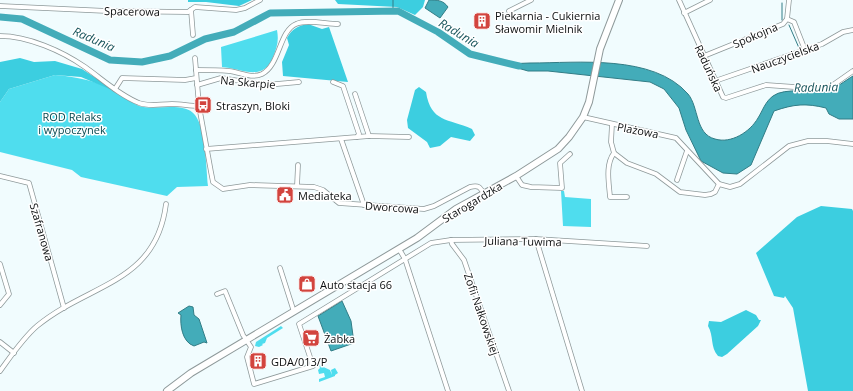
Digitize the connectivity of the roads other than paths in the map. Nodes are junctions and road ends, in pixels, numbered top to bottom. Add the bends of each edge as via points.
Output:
1 (260, 0) edge
2 (531, 0) edge
3 (619, 0) edge
4 (679, 0) edge
5 (710, 0) edge
6 (789, 0) edge
7 (0, 6) edge
8 (191, 10) junction
9 (509, 11) dead end
10 (684, 13) junction
11 (787, 19) junction
12 (338, 24) dead end
13 (853, 30) edge
14 (193, 35) dead end
15 (0, 36) edge
16 (805, 50) junction
17 (704, 56) junction
18 (195, 58) dead end
19 (196, 70) junction
20 (853, 70) edge
21 (196, 78) junction
22 (715, 81) junction
23 (299, 82) dead end
24 (333, 82) dead end
25 (197, 85) junction
26 (115, 89) junction
27 (355, 94) dead end
28 (199, 106) junction
29 (583, 116) junction
30 (612, 124) junction
31 (369, 136) junction
32 (357, 137) junction
33 (409, 137) dead end
34 (341, 139) junction
35 (853, 144) edge
36 (206, 149) junction
37 (688, 151) junction
38 (614, 152) junction
39 (570, 154) dead end
40 (298, 165) dead end
41 (0, 176) edge
42 (516, 176) junction
43 (677, 180) dead end
44 (719, 184) junction
45 (297, 186) junction
46 (484, 194) junction
47 (627, 197) dead end
48 (166, 204) dead end
49 (364, 205) junction
50 (536, 239) junction
51 (451, 240) junction
52 (647, 246) dead end
53 (399, 248) junction
54 (405, 259) junction
55 (0, 264) edge
56 (280, 268) dead end
57 (217, 294) dead end
58 (0, 305) edge
59 (64, 308) junction
60 (294, 312) junction
61 (247, 340) junction
62 (0, 342) edge
63 (14, 353) junction
64 (0, 371) edge
65 (167, 391) edge
66 (448, 391) edge
67 (509, 391) edge
68 (582, 391) edge

1 - 8 street, Spacerowa via 236,10 195,7
2 - 9 street
3 - 29 main road, Starogardzka via 602,44
4 - 10 street, Raduńska
5 - 10 street
6 - 11 street, Spokojna
7 - 8 street, Spacerowa via 114,11
8 - 14 street
10 - 17 street, Raduńska
11 - 16 street via 794,22
11 - 17 street, Spokojna via 764,33
12 - 19 street via 295,24 289,30 272,65 262,74 247,76 222,70
13 - 16 street, Nauczycielska
15 - 26 street via 28,40 53,50 85,67
16 - 22 street, Nauczycielska
17 - 22 street, Raduńska
18 - 19 street, Dworcowa
19 - 21 street, Dworcowa
20 - 22 street, Raduńska via 823,89 766,85 726,98
21 - 25 street, Dworcowa
21 - 26 street via 122,78
23 - 25 street, Na Skarpie via 266,85 221,78
24 - 32 street via 343,86 359,134
25 - 28 street, Dworcowa
26 - 28 street via 147,105
27 - 31 street
28 - 36 street, Dworcowa
29 - 30 street, Plażowa
29 - 42 main road, Starogardzka via 558,149
30 - 37 street, Plażowa via 676,138
30 - 38 street via 610,142
31 - 32 street
31 - 33 street
32 - 34 street
34 - 36 street
34 - 49 street
35 - 44 street via 808,141 789,146 733,187
36 - 45 street, Dworcowa via 212,178 220,188 250,185
37 - 43 street
37 - 44 street, Plażowa
38 - 44 street via 627,163 656,174 680,192 711,194
38 - 47 street via 608,171 610,197
39 - 42 street via 560,163 562,188 531,188 522,185
40 - 45 street
41 - 59 street, Szafranowa via 29,183
42 - 46 main road, Starogardzka
45 - 49 street, Dworcowa via 321,189 339,203
46 - 49 street, Dworcowa via 480,187 470,187 424,209
46 - 53 main road, Starogardzka
48 - 59 street via 164,223 154,246 136,268
50 - 51 street, Juliana Tuwima
50 - 52 street, Juliana Tuwima
50 - 68 street
51 - 54 street, Juliana Tuwima via 431,243
51 - 67 street, Zofii Nałkowskiej via 464,260
53 - 54 street
53 - 60 main road, Starogardzka
54 - 61 street, Juliana Tuwima via 299,324 313,366 254,384 247,359 251,347
54 - 66 street
55 - 58 street via 9,294
56 - 60 street
57 - 61 street via 225,291 242,334
59 - 63 street via 36,327
60 - 61 main road, Starogardzka
61 - 65 main road, Starogardzka via 191,373
62 - 63 street
63 - 64 street

